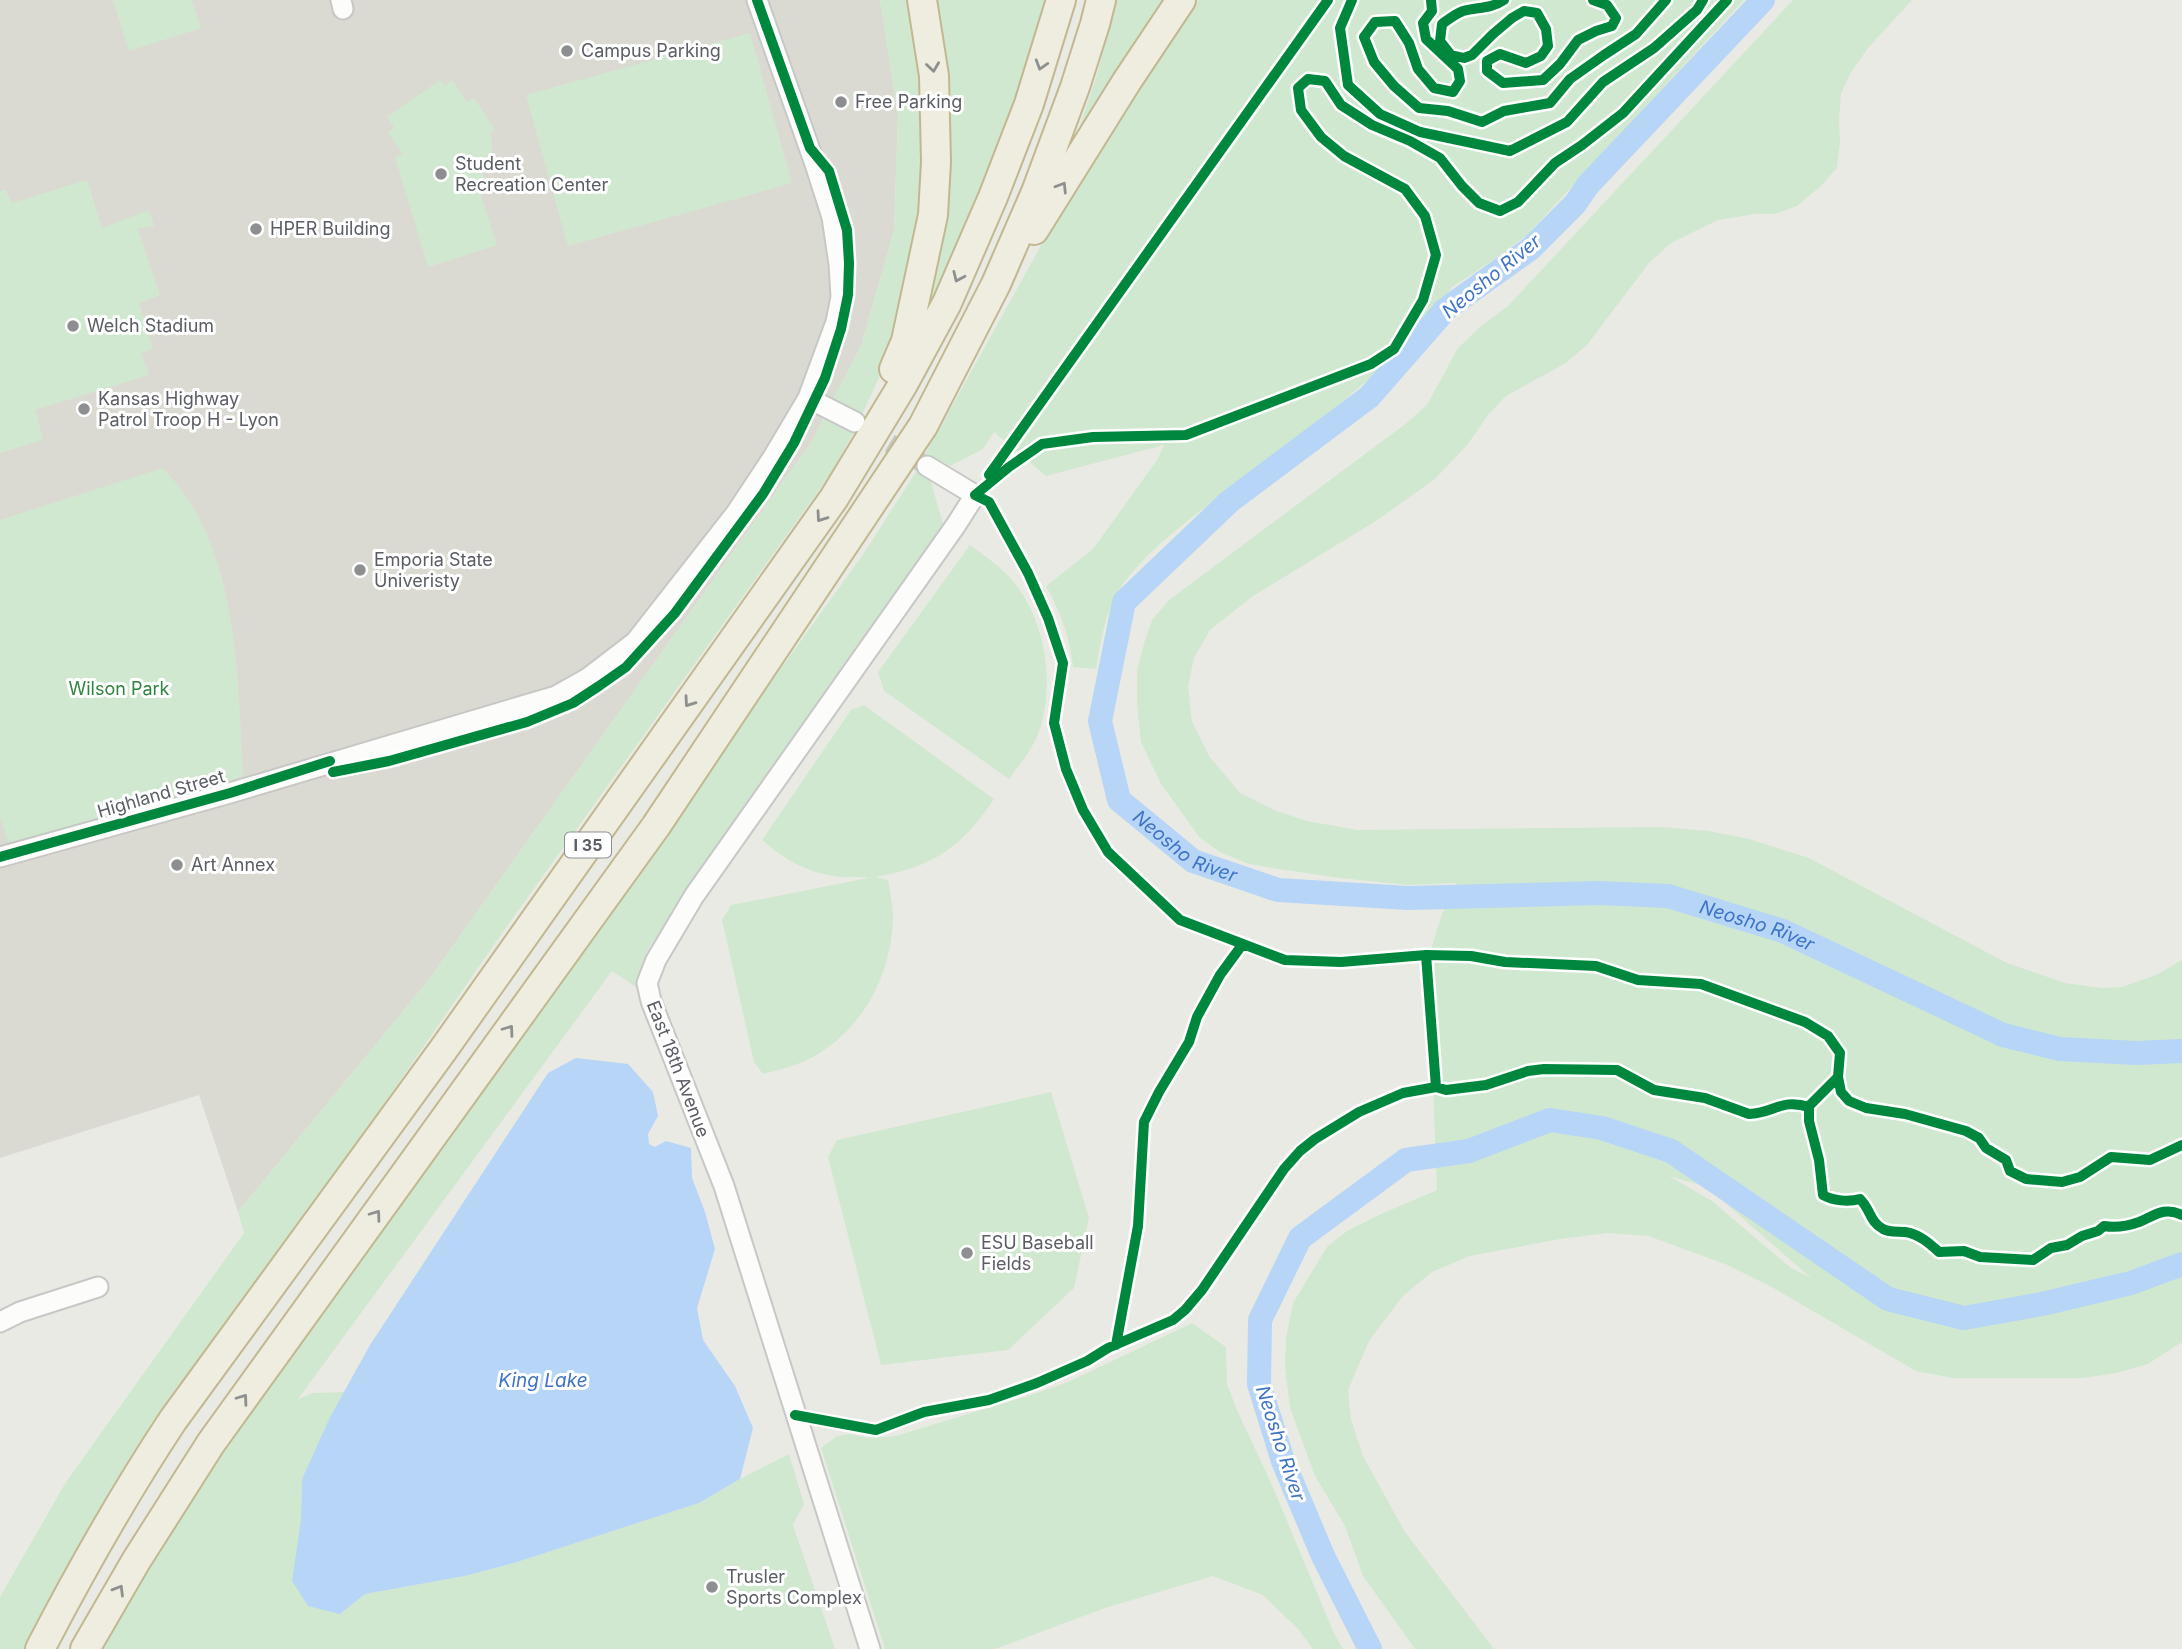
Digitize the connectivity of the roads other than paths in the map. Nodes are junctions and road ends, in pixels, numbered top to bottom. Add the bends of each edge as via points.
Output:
1 (757, 0) edge
2 (922, 0) edge
3 (1061, 0) edge
4 (1101, 0) edge
5 (1181, 0) edge
6 (996, 284) junction
7 (808, 398) junction
8 (855, 422) tunnel mouth
9 (927, 466) tunnel mouth
10 (849, 471) junction
11 (1, 852) edge
12 (98, 1287) dead end
13 (0, 1322) edge
14 (40, 1649) edge
15 (85, 1649) edge
16 (870, 1649) edge

1 - 7 street, Highland Street via 816,164 832,217 839,264 841,297 836,322
2 -> 10 highway via 934,76 933,215 906,341
3 -> 10 highway, I 35 via 1029,104 947,303
4 - 6 highway, I 35 via 1036,192
6 -> 5 highway
15 -> 6 highway, I 35 via 211,1443 648,837 923,426
7 - 8 street
7 - 11 street, Highland Street via 736,513 644,631 588,678 556,696 230,793
9 - 16 street, East 18th Avenue via 975,495 694,896 647,983 665,1041 724,1186
10 -> 14 highway, I 35 via 827,509 459,1028 173,1420 132,1481
12 - 13 street

